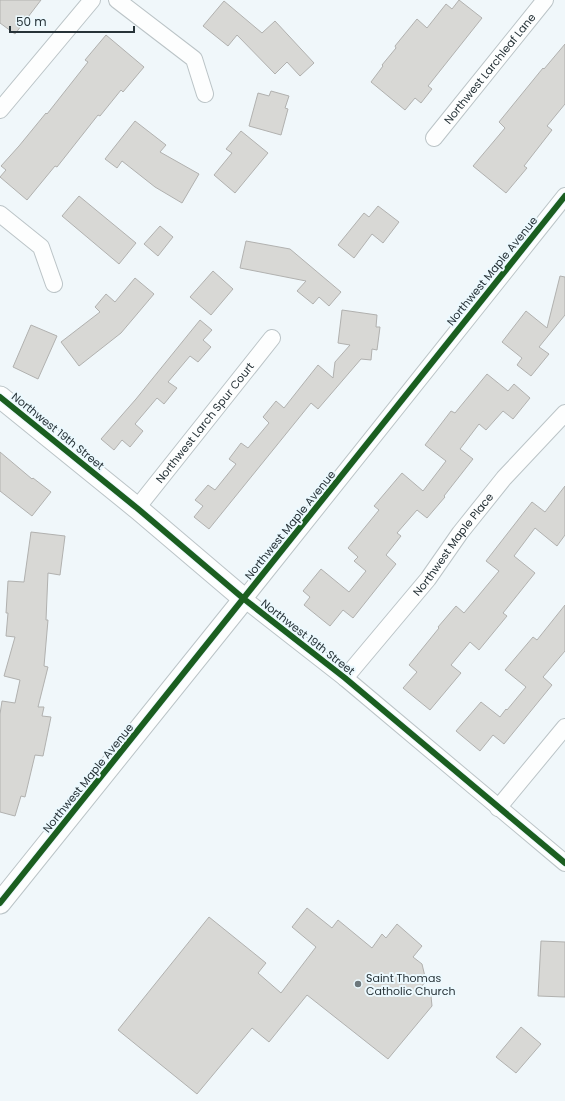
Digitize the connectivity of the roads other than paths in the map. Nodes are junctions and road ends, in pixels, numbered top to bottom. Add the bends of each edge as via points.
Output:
1 (92, 0) edge
2 (118, 0) edge
3 (545, 0) edge
4 (205, 94) dead end
5 (0, 110) edge
6 (434, 138) dead end
7 (565, 196) edge
8 (0, 214) edge
9 (54, 284) dead end
10 (272, 338) dead end
11 (0, 397) edge
12 (565, 413) edge
13 (138, 508) junction
14 (244, 599) junction
15 (345, 678) junction
16 (565, 727) edge
17 (498, 808) junction
18 (565, 863) edge
19 (0, 903) edge

1 - 5 street
2 - 4 street via 194,59
3 - 6 street, Northwest Larchleaf Lane
7 - 14 street, Northwest Maple Avenue
8 - 9 street via 41,247
10 - 13 street, Northwest Larch Spur Court
11 - 13 main road, Northwest 19th Street
12 - 15 street, Northwest Maple Place via 504,478 460,533 428,579
13 - 14 main road, Northwest 19th Street
14 - 15 street, Northwest 19th Street
14 - 19 main road, Northwest Maple Avenue
15 - 17 street, Northwest 19th Street
16 - 17 street
17 - 18 street, Northwest 19th Street

